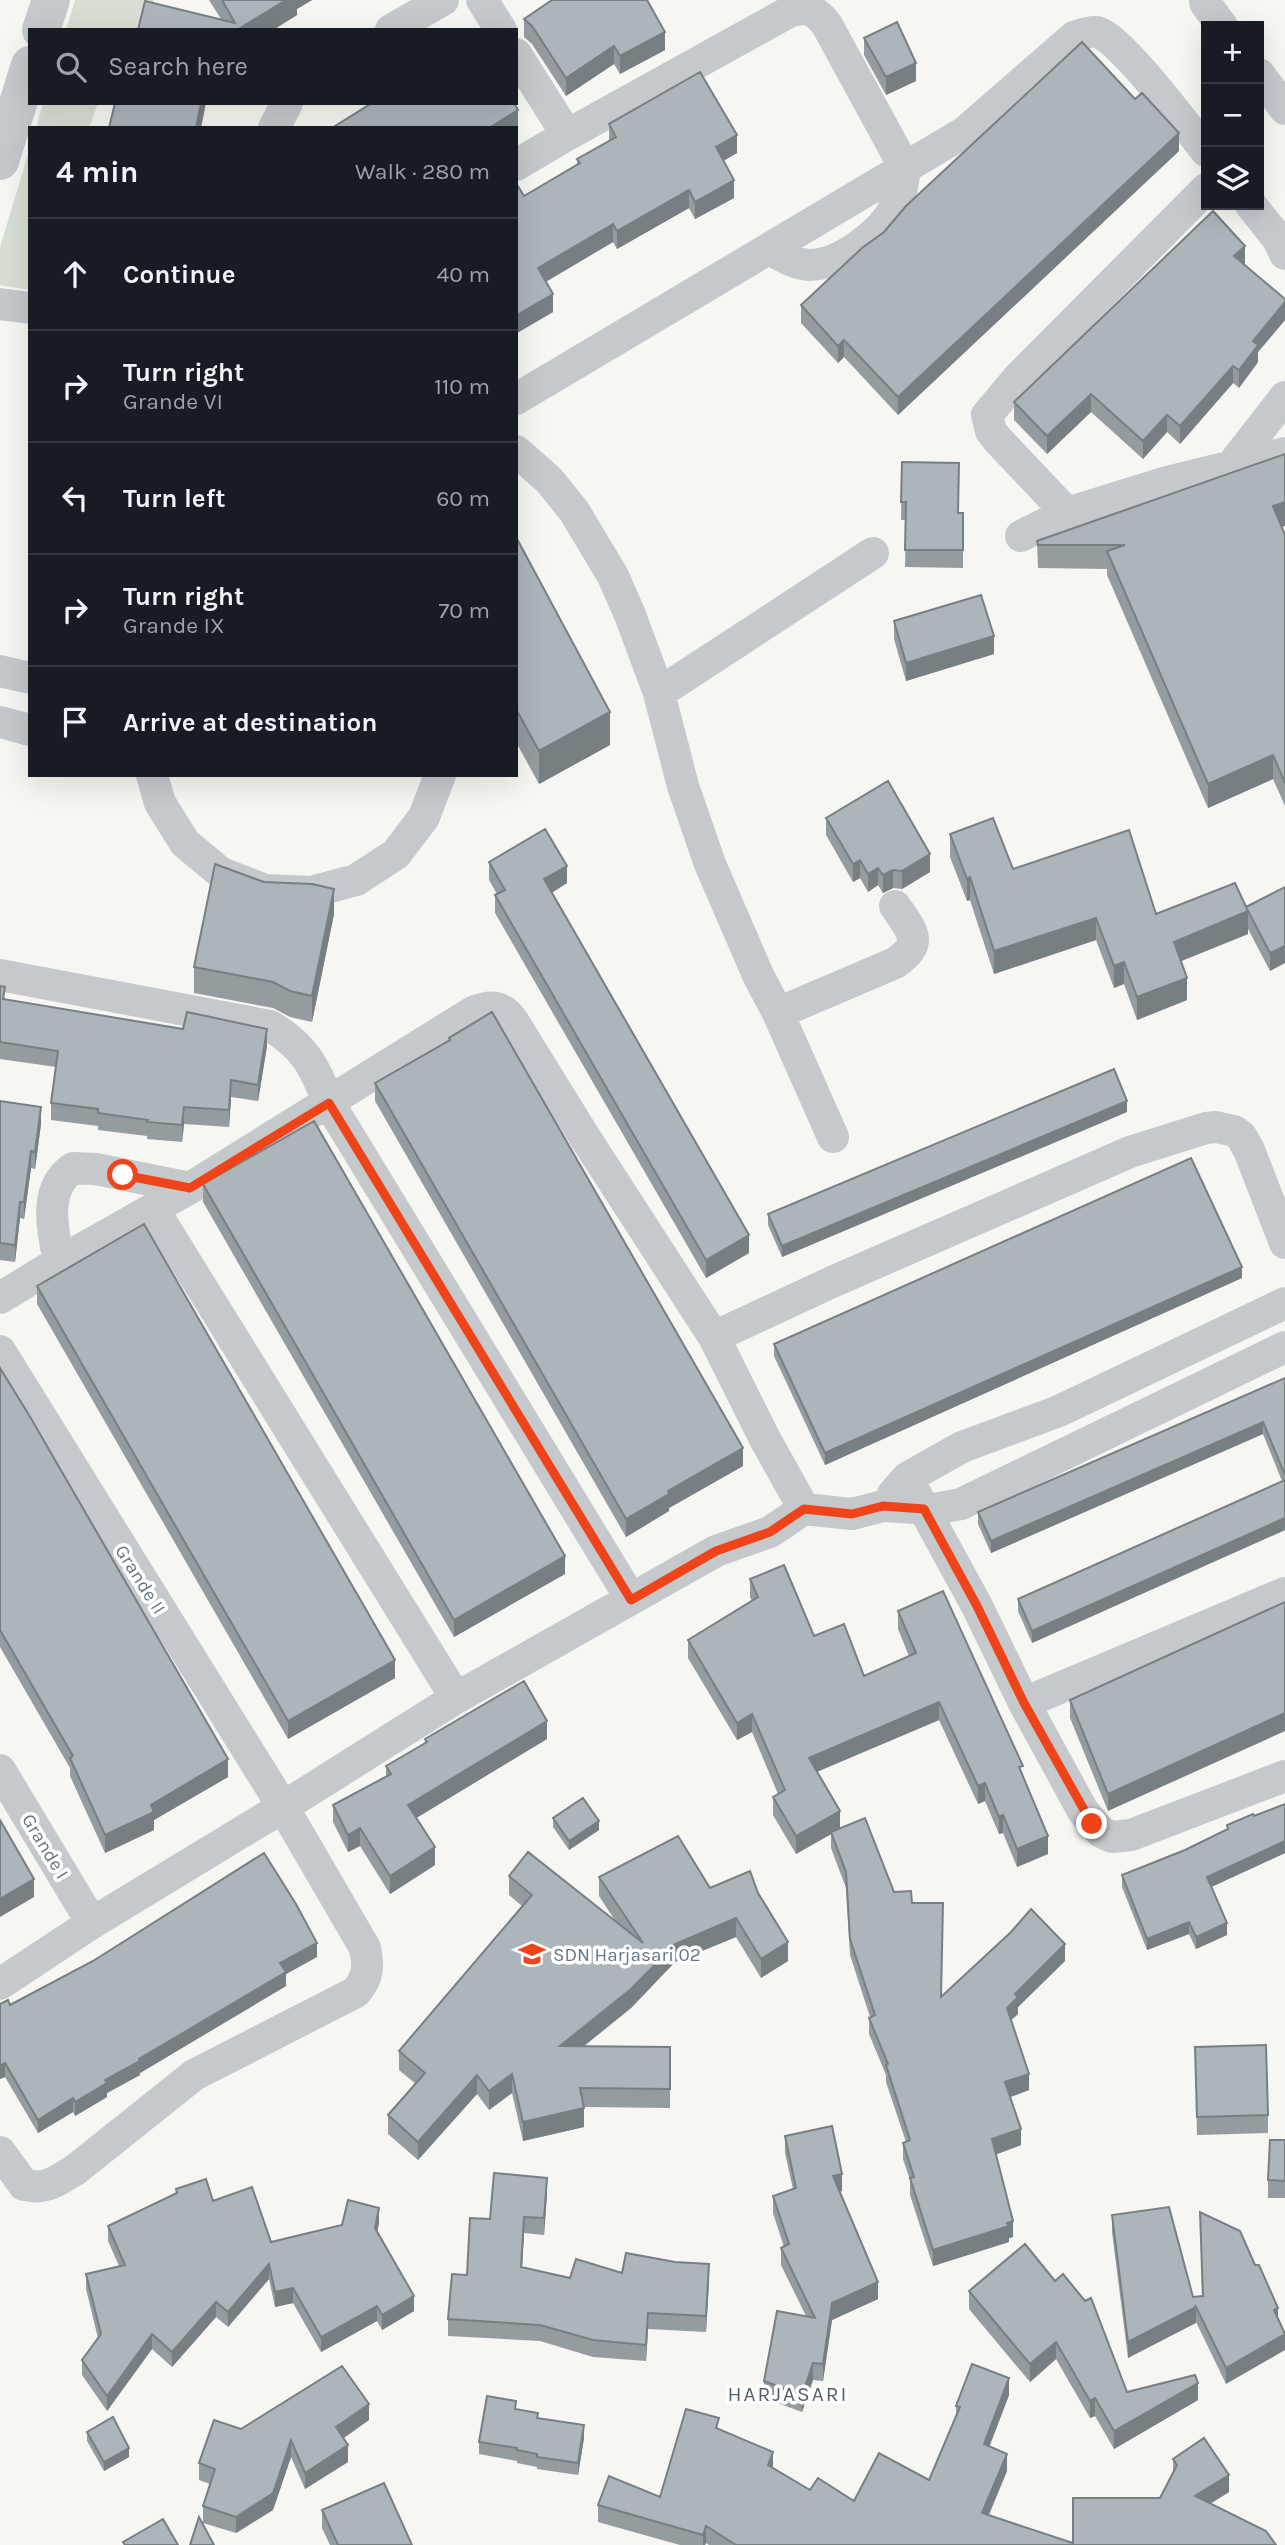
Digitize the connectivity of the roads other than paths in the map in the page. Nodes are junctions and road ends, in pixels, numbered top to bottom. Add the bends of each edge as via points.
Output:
1 (51, 0) edge
2 (443, 0) edge
3 (482, 0) edge
4 (42, 28) edge
5 (394, 28) edge
6 (500, 28) edge
7 (518, 57) edge
8 (28, 71) edge
9 (1264, 81) edge
10 (286, 105) edge
11 (1285, 109) edge
12 (275, 126) edge
13 (566, 135) junction
14 (1203, 147) edge
15 (0, 160) edge
16 (518, 164) edge
17 (905, 168) junction
18 (1201, 194) edge
19 (1255, 210) edge
20 (769, 249) junction
21 (1285, 254) edge
22 (0, 304) edge
23 (28, 308) edge
24 (518, 397) edge
25 (1285, 397) edge
26 (518, 453) edge
27 (1285, 453) edge
28 (1233, 466) junction
29 (1067, 513) junction
30 (1021, 536) dead end
31 (873, 553) dead end
32 (0, 671) edge
33 (28, 678) edge
34 (659, 693) junction
35 (0, 722) edge
36 (28, 729) edge
37 (153, 777) edge
38 (439, 777) edge
39 (895, 906) dead end
40 (0, 975) edge
41 (778, 1013) junction
42 (329, 1103) junction
43 (833, 1137) dead end
44 (190, 1188) junction
45 (153, 1209) junction
46 (1285, 1242) edge
47 (59, 1262) junction
48 (0, 1298) edge
49 (1285, 1303) edge
50 (715, 1337) junction
51 (1285, 1347) edge
52 (0, 1351) edge
53 (907, 1478) junction
54 (883, 1506) junction
55 (804, 1509) junction
56 (924, 1509) junction
57 (1285, 1593) edge
58 (631, 1600) junction
59 (456, 1698) junction
60 (1024, 1703) junction
61 (0, 1770) edge
62 (1285, 1776) edge
63 (283, 1807) junction
64 (92, 1923) junction
65 (0, 1984) edge
66 (0, 2152) edge

1 - 4 street
2 - 5 street
3 - 6 street
7 - 13 street
8 - 15 street
9 - 11 street
10 - 12 street
13 - 16 street
13 - 17 street via 799,8 810,9 827,25
14 - 17 street via 1130,58 1097,32 1074,37 984,118
17 - 20 street
17 - 20 street via 902,191 889,218 850,250 809,265
18 - 29 street via 1018,377 987,415 997,439
19 - 21 street
20 - 24 street
22 - 23 street
25 - 28 street
26 - 34 street via 549,480 590,537 630,615
27 - 28 street
28 - 29 street
29 - 30 street
31 - 34 street
32 - 33 street
34 - 41 street via 706,852
35 - 36 street
37 - 38 street via 160,803 185,843 221,873 265,890 311,892 356,880 396,854 424,817
39 - 41 street via 913,936 914,946 908,955
40 - 42 street via 270,1026 311,1060
41 - 43 street
42 - 44 street
42 - 50 street via 473,1012 486,1007 506,1012
42 - 58 street
44 - 45 street
44 - 47 street via 73,1168 59,1181 53,1205
45 - 47 street
45 - 59 street
46 - 50 street via 1241,1136 1225,1127 1206,1128 1130,1152
47 - 48 street
49 - 53 street via 1059,1411 962,1447
50 - 55 street
51 - 56 street via 979,1496 961,1504
52 - 63 street, Grande II
53 - 54 street
53 - 56 street
54 - 55 street via 852,1514
54 - 56 street
55 - 58 street via 770,1532 716,1551
56 - 60 street
57 - 60 street
58 - 59 street
59 - 63 street
60 - 62 street via 1083,1811 1101,1832 1112,1837 1131,1835
61 - 64 street, Grande I
63 - 64 street
63 - 66 street, Grande II via 365,1948 368,1971 356,1992 194,2075 75,2170 45,2187 24,2185
64 - 65 street

